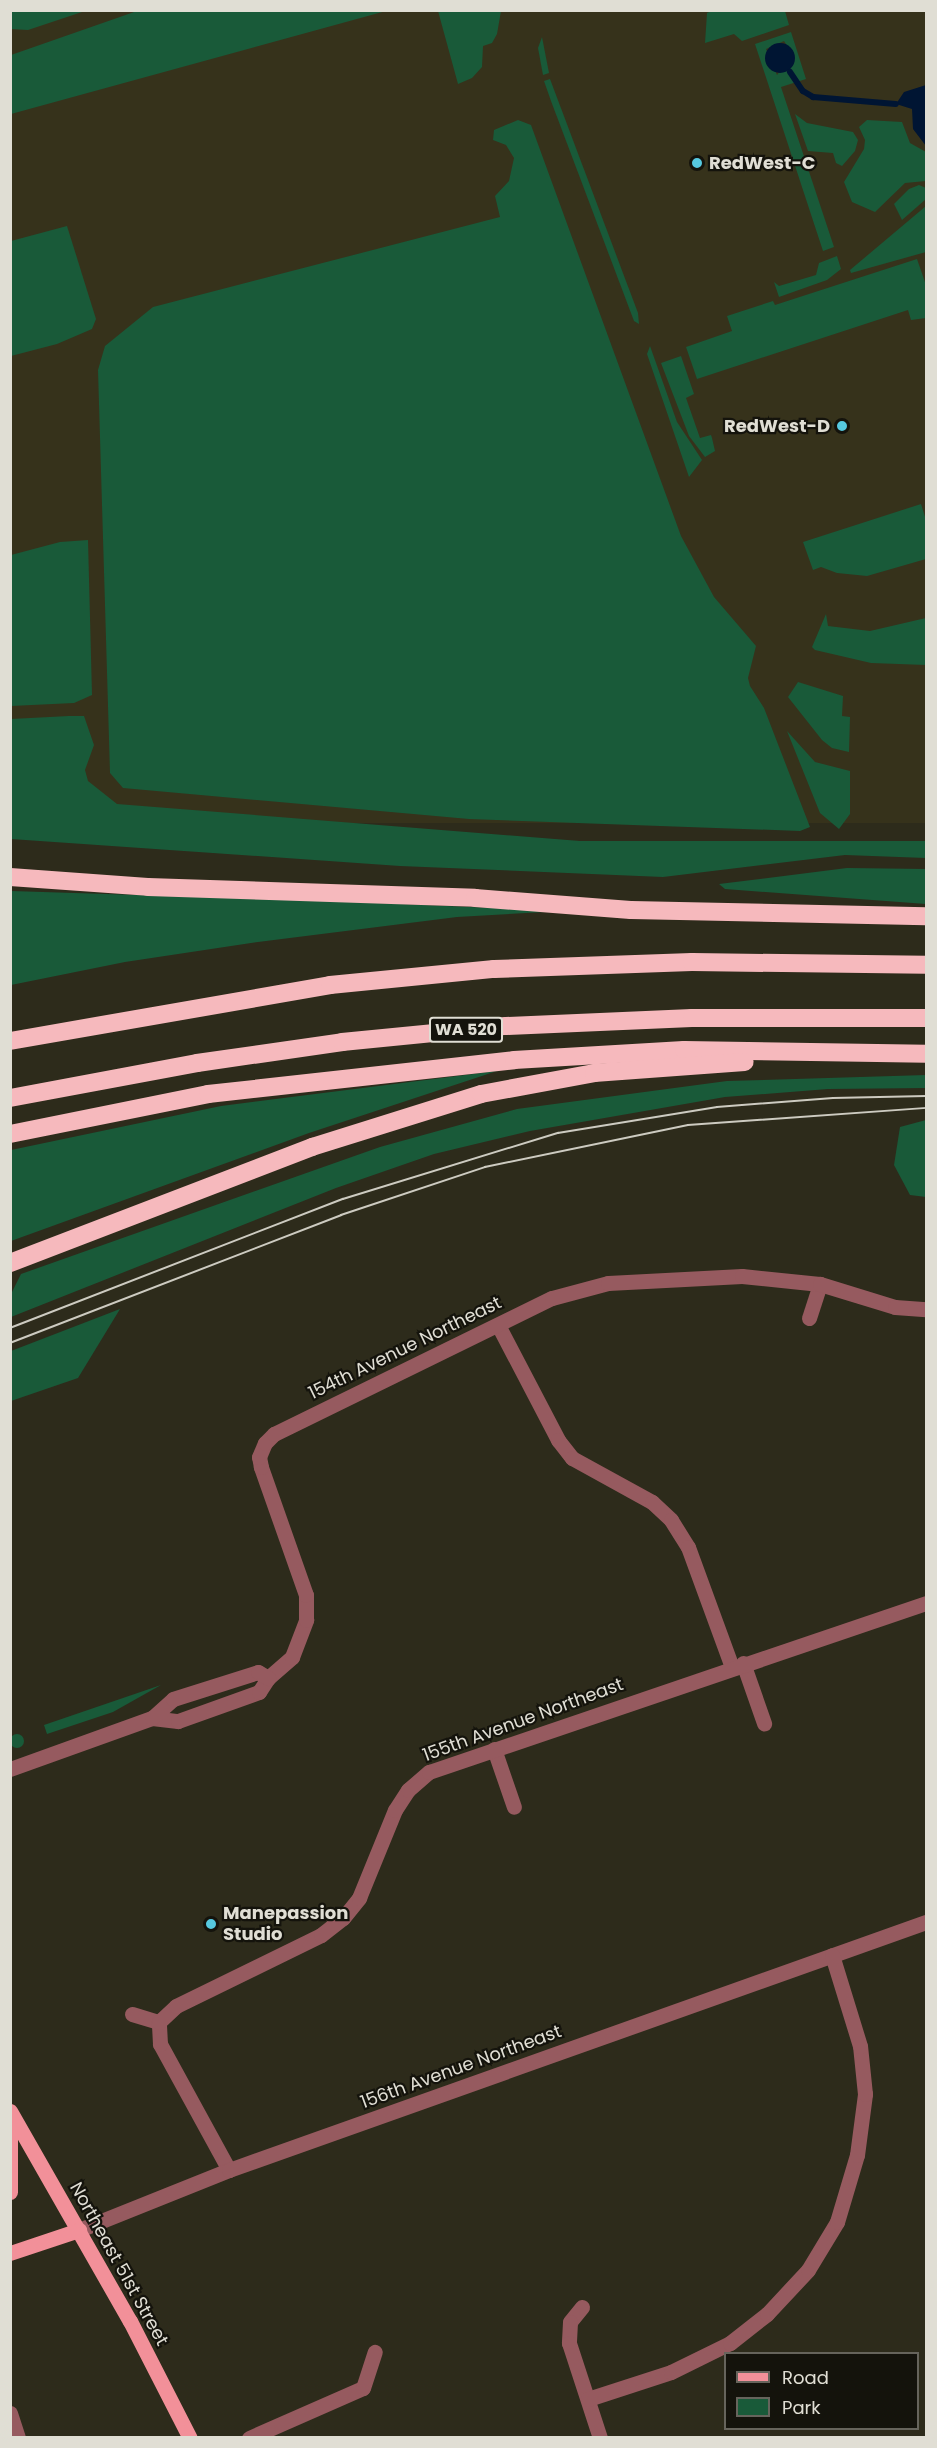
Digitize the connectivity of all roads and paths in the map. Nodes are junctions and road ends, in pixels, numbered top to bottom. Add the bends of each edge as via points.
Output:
1 (10, 878) edge
2 (927, 916) edge
3 (927, 965) edge
4 (927, 1018) edge
5 (10, 1043) edge
6 (845, 1054) junction
7 (927, 1054) edge
8 (10, 1098) edge
9 (10, 1134) edge
10 (10, 1263) edge
11 (820, 1284) junction
12 (927, 1309) edge
13 (809, 1318) dead end
14 (498, 1325) junction
15 (927, 1603) edge
16 (737, 1665) junction
17 (268, 1678) junction
18 (152, 1718) junction
19 (764, 1723) dead end
20 (494, 1749) junction
21 (10, 1769) edge
22 (514, 1807) dead end
23 (927, 1922) edge
24 (832, 1955) junction
25 (132, 2014) dead end
26 (159, 2022) junction
27 (10, 2111) edge
28 (10, 2132) edge
29 (229, 2170) junction
30 (10, 2192) edge
31 (79, 2230) junction
32 (10, 2253) edge
33 (582, 2307) dead end
34 (375, 2352) dead end
35 (588, 2400) junction
36 (10, 2413) edge
37 (18, 2438) edge
38 (190, 2438) edge
39 (249, 2438) edge
40 (600, 2438) edge

1 - 2 highway via 148,887 475,898 632,910
3 - 5 highway via 692,962 494,969 330,984
4 - 8 highway, WA 520 via 692,1018 506,1026 331,1044
6 - 7 highway
6 - 9 highway via 684,1050 514,1060 208,1094
6 - 10 highway via 594,1073 491,1091 312,1148
11 - 12 street, 154th Avenue Northeast via 895,1307
11 - 13 street
11 - 14 street, 154th Avenue Northeast via 742,1275 608,1283 552,1299
14 - 16 street via 558,1440 572,1458 652,1502 671,1520 688,1547
14 - 17 street, 154th Avenue Northeast via 315,1414 265,1443 259,1457 261,1467 306,1595 306,1620 291,1657
15 - 16 street, 155th Avenue Northeast
16 - 19 street
16 - 20 street, 155th Avenue Northeast
17 - 18 street, 154th Avenue Northeast via 259,1692 178,1721
17 - 18 street, 154th Avenue Northeast via 258,1672 173,1699
18 - 21 street, 154th Avenue Northeast
20 - 22 street
20 - 26 street, 155th Avenue Northeast via 429,1772 408,1790 394,1810 359,1898 343,1918 321,1935 176,2006
23 - 24 street, 156th Avenue Northeast
24 - 29 street, 156th Avenue Northeast
24 - 35 street via 860,2046 865,2094 857,2155 837,2222 808,2270 767,2314 730,2343 671,2372
25 - 26 street
26 - 29 street via 160,2044
27 - 31 main road, Northeast 51st Street
28 - 30 main road
29 - 31 street, 156th Avenue Northeast
31 - 32 main road, 156th Avenue Northeast
31 - 38 main road, Northeast 51st Street
33 - 35 street via 570,2322 569,2343
34 - 39 street via 363,2388
35 - 40 street
36 - 37 street

